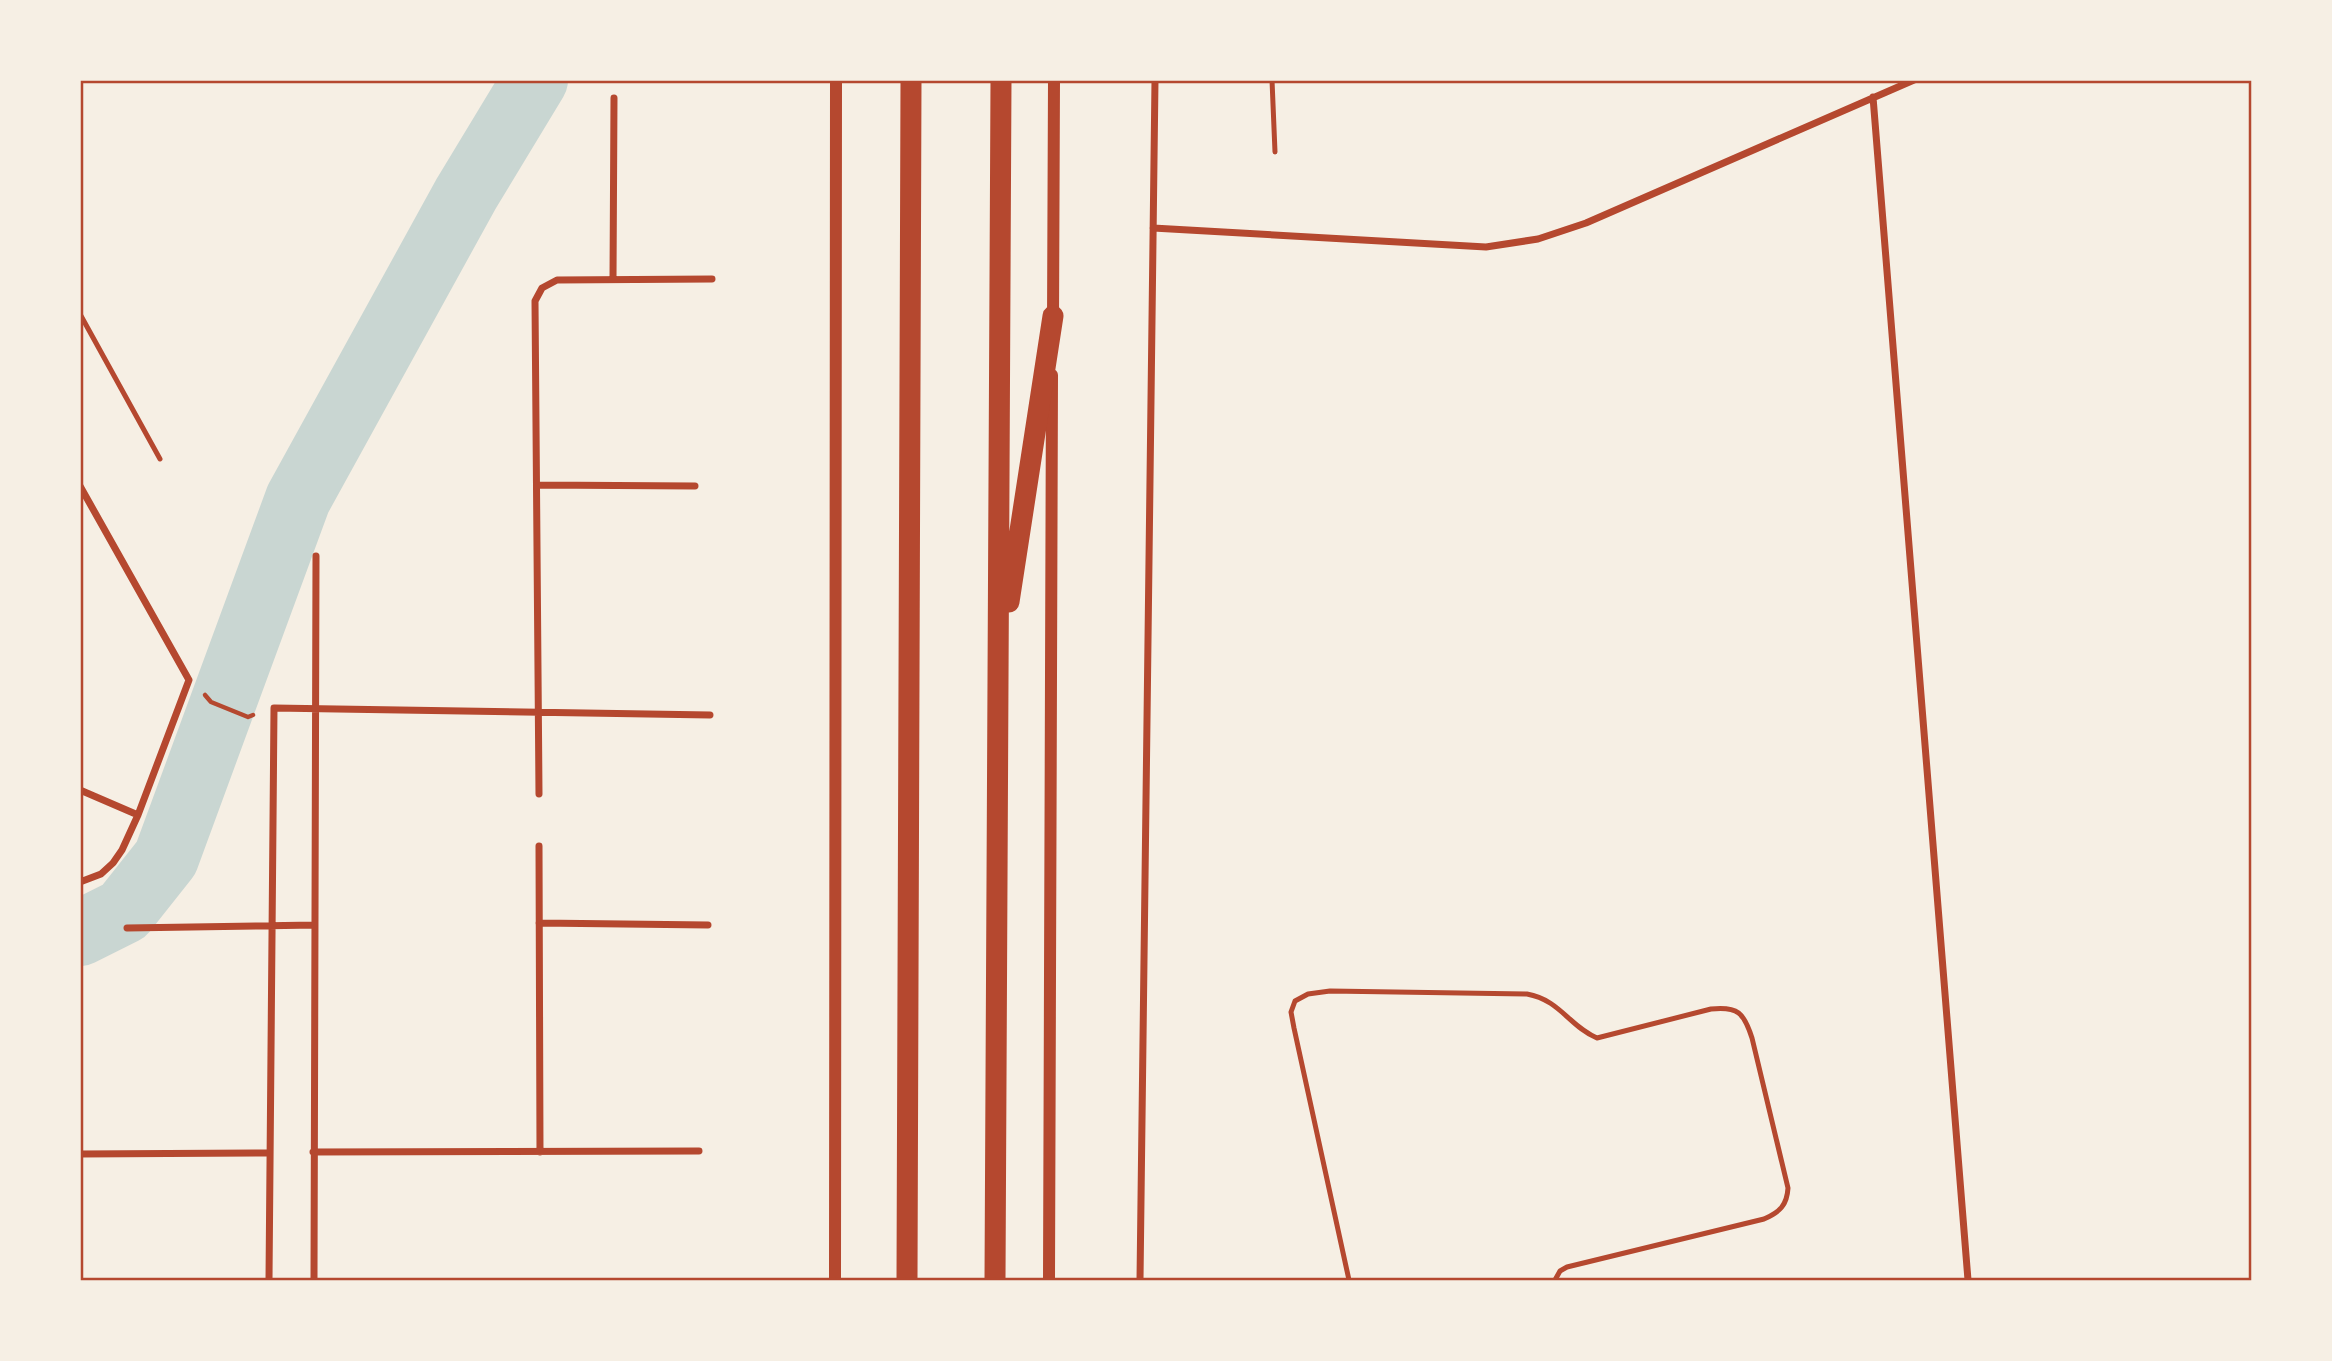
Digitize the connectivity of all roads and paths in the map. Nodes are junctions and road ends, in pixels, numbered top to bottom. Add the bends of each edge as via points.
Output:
1 (836, 80) edge
2 (911, 80) edge
3 (1001, 80) edge
4 (1054, 80) edge
5 (1155, 80) edge
6 (1272, 80) edge
7 (1914, 80) edge
8 (1873, 97) junction
9 (614, 98) dead end
10 (1275, 152) dead end
11 (1153, 228) junction
12 (612, 279) junction
13 (712, 279) dead end
14 (80, 314) edge
15 (1052, 316) junction
16 (160, 459) dead end
17 (537, 485) junction
18 (80, 486) edge
19 (695, 486) dead end
20 (316, 556) dead end
21 (998, 673) junction
22 (211, 702) dead end
23 (316, 709) junction
24 (538, 712) junction
25 (710, 715) dead end
26 (248, 717) dead end
27 (80, 790) edge
28 (539, 794) dead end
29 (138, 815) junction
30 (539, 846) dead end
31 (80, 882) edge
32 (539, 923) junction
33 (315, 925) junction
34 (708, 925) dead end
35 (271, 926) junction
36 (127, 928) dead end
37 (699, 1151) dead end
38 (540, 1152) junction
39 (80, 1153) edge
40 (270, 1153) junction
41 (313, 1153) junction
42 (269, 1280) edge
43 (314, 1280) edge
44 (835, 1280) edge
45 (907, 1280) edge
46 (995, 1280) edge
47 (1049, 1280) edge
48 (1140, 1280) edge
49 (1349, 1280) edge
50 (1555, 1280) edge
51 (1968, 1280) edge

1 - 44 street
2 - 45 highway
3 - 21 highway
4 - 15 street
5 - 11 street
6 - 10 lane
7 - 8 street
8 - 11 street via 1586,223 1538,239 1486,247
8 - 51 street
9 - 12 street
11 - 48 street
12 - 13 street
12 - 17 street via 557,280 542,288 535,301
14 - 16 lane
15 - 21 highway
15 - 47 street
17 - 19 street
17 - 24 street
18 - 29 street via 189,680
20 - 23 street
21 - 46 highway
22 - 26 path
23 - 24 street
23 - 33 street
23 - 35 street via 274,708
24 - 25 street
24 - 28 street
27 - 29 street
29 - 31 street via 113,863
30 - 32 street
32 - 34 street
32 - 38 street
33 - 35 street
33 - 41 street
35 - 36 street
35 - 40 street
37 - 38 street
38 - 41 street
39 - 40 street
40 - 42 street
41 - 43 street
49 - 50 lane via 1294,1028 1291,1012 1295,1001 1330,991 1527,994 1553,1004 1597,1038 1711,1009 1726,1007 1739,1012 1752,1038 1788,1188 1784,1207 1764,1219 1567,1267

